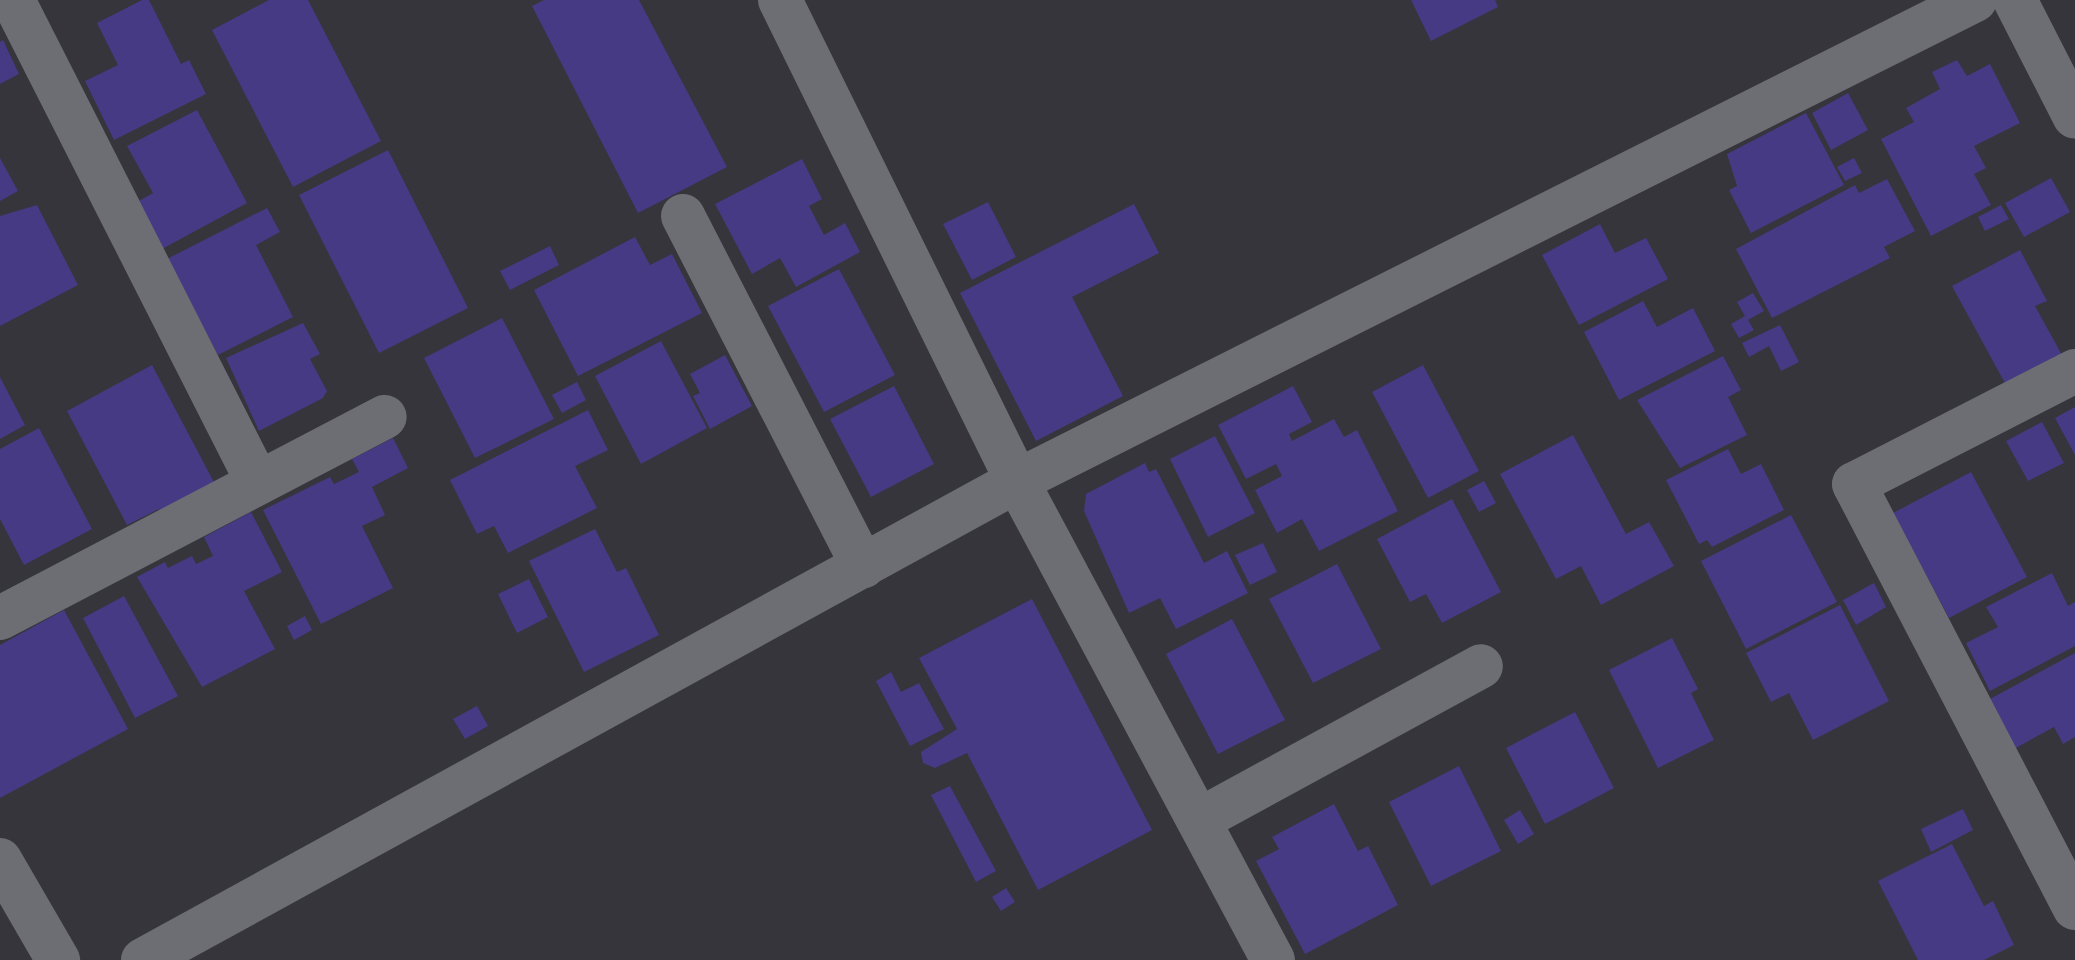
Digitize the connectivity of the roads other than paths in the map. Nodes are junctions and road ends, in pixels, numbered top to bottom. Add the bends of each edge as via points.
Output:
1 (780, 0) edge
2 (1975, 0) edge
3 (2015, 0) edge
4 (12, 4) edge
5 (2075, 117) edge
6 (683, 216) dead end
7 (2075, 371) edge
8 (385, 417) dead end
9 (1017, 481) junction
10 (258, 483) junction
11 (863, 566) junction
12 (0, 618) edge
13 (1481, 666) dead end
14 (1199, 820) junction
15 (0, 860) edge
16 (2075, 908) edge
17 (58, 960) edge
18 (143, 960) edge
19 (1273, 960) edge

1 - 9 street
2 - 9 street
3 - 5 street
4 - 10 street
6 - 11 street
7 - 16 street via 1854,484
8 - 10 street
9 - 11 street
9 - 14 street
10 - 12 street
11 - 18 street
13 - 14 street
14 - 19 street
15 - 17 street

